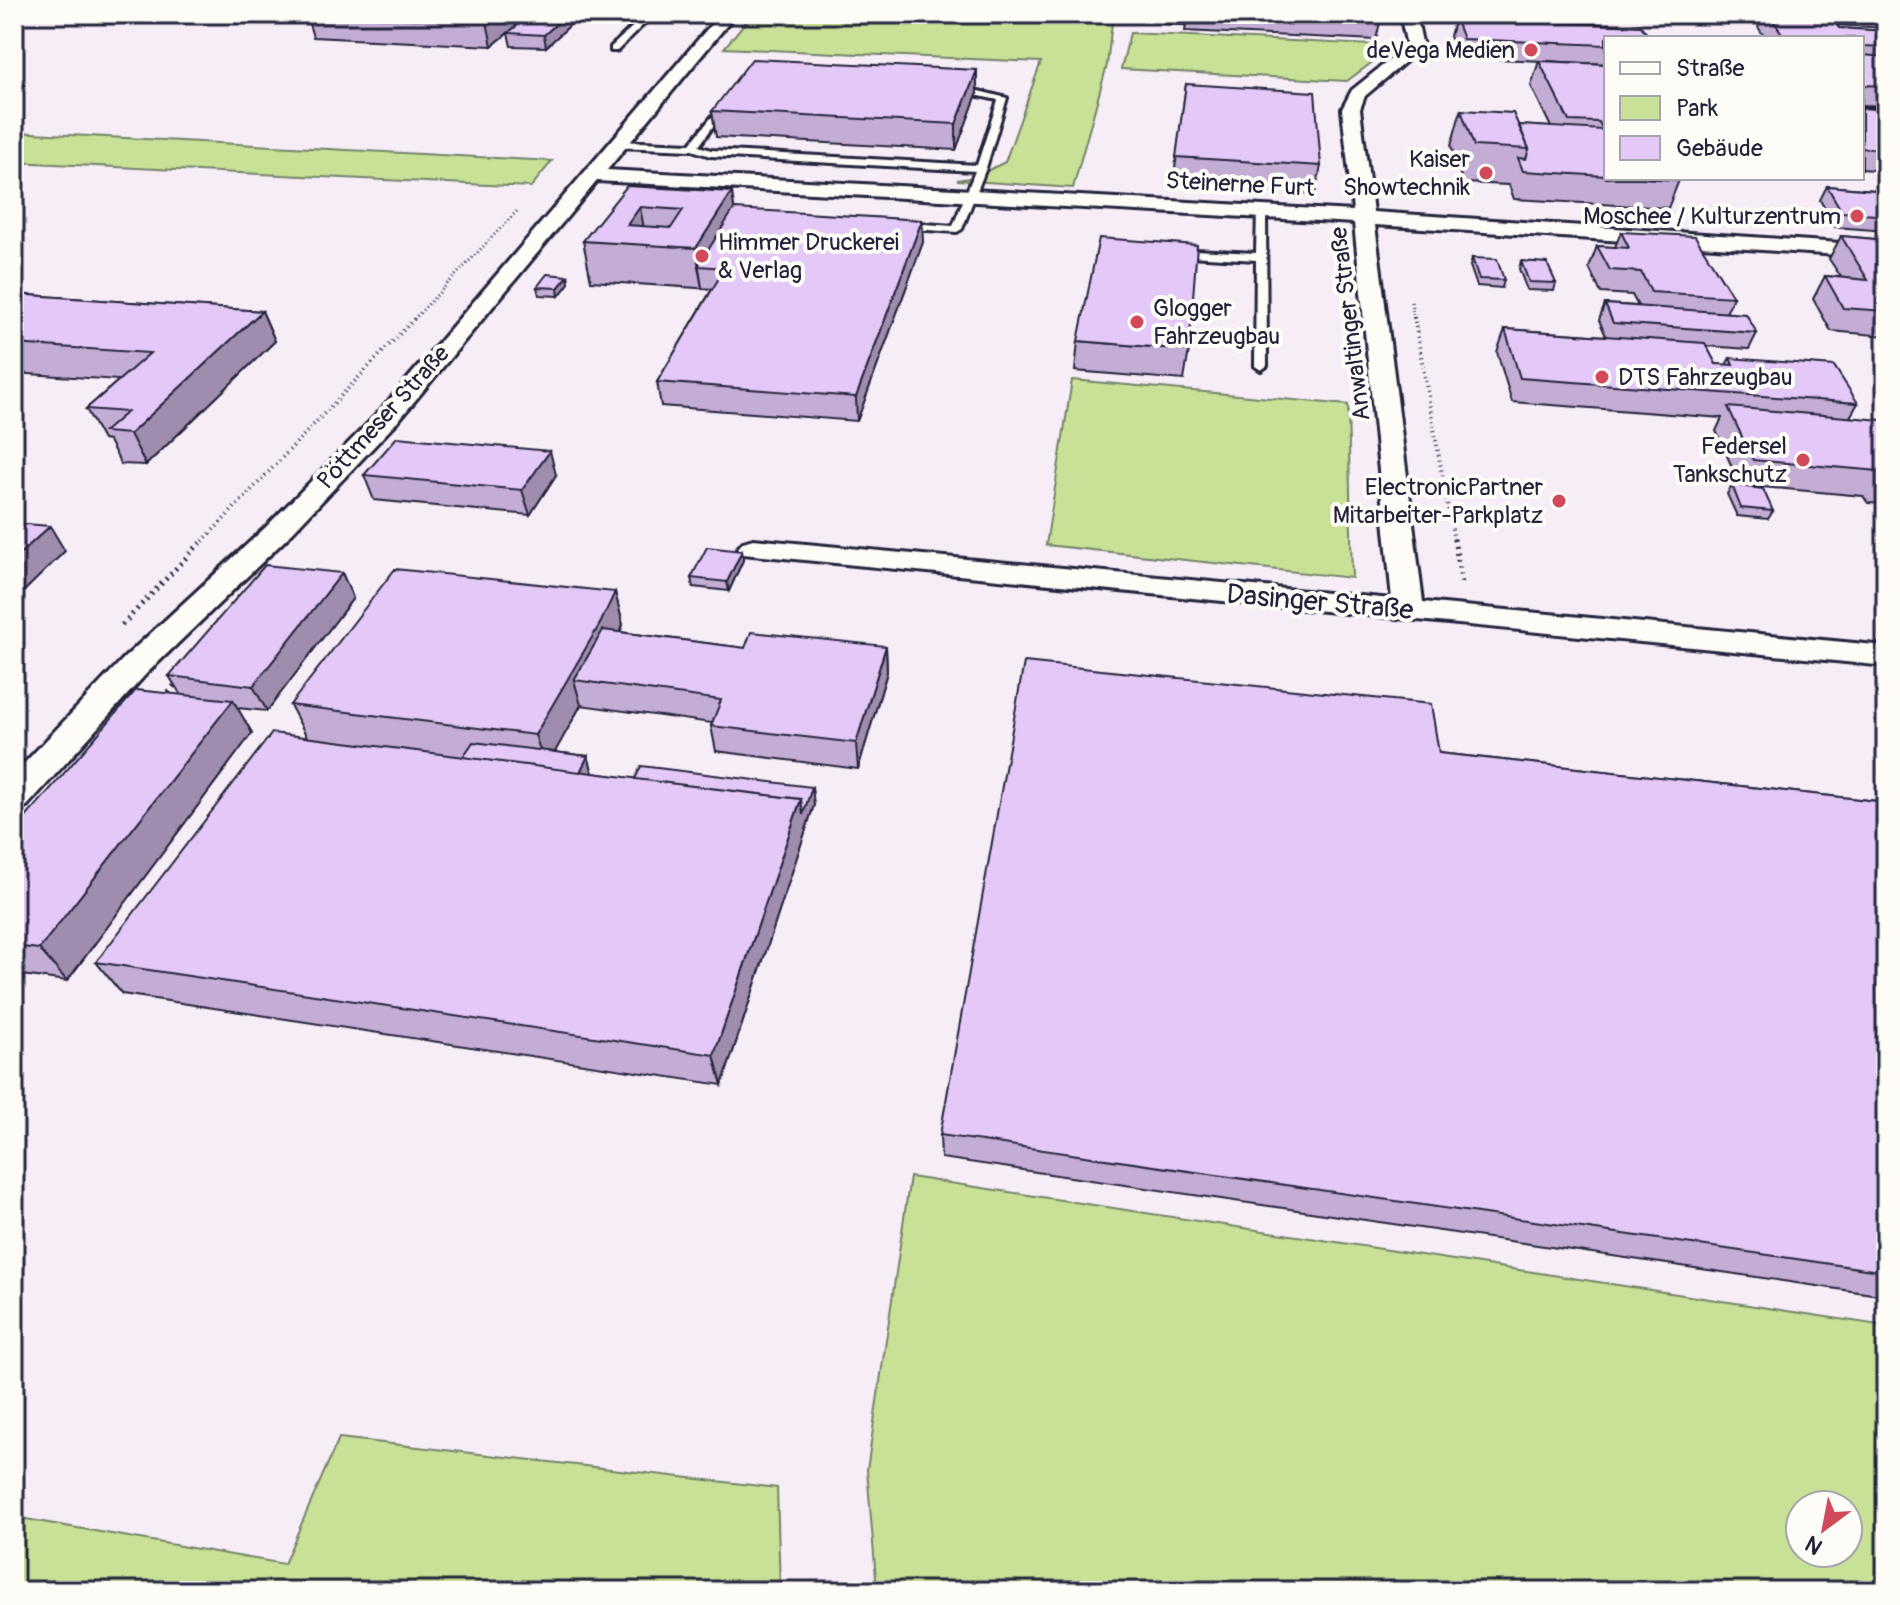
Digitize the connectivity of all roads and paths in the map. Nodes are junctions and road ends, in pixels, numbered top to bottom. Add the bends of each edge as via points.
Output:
1 (650, 14) edge
2 (728, 14) edge
3 (1408, 14) edge
4 (614, 49) dead end
5 (940, 87) edge
6 (735, 91) edge
7 (617, 144) junction
8 (693, 147) junction
9 (981, 168) junction
10 (590, 175) junction
11 (972, 195) junction
12 (519, 209) dead end
13 (1261, 211) junction
14 (1363, 218) junction
15 (878, 224) edge
16 (1156, 251) edge
17 (1886, 252) edge
18 (1261, 257) junction
19 (1409, 295) dead end
20 (1261, 366) dead end
21 (753, 548) dead end
22 (1463, 592) dead end
23 (1409, 610) junction
24 (122, 626) dead end
25 (1886, 656) edge
26 (14, 797) edge

1 - 4 lane
2 - 7 street, Pöttmeser Straße
3 - 14 street, Anwaltinger Straße via 1415,47 1358,94 1351,109
5 - 9 lane via 1003,98
6 - 8 lane
7 - 8 lane
7 - 10 street, Pöttmeser Straße
8 - 9 lane via 710,153
9 - 11 lane
10 - 11 street, Steinerne Furt via 675,185
10 - 26 street, Pöttmeser Straße via 389,416 276,533 135,666
11 - 13 street, Steinerne Furt
11 - 15 lane via 957,229
12 - 24 path
13 - 14 street, Steinerne Furt
13 - 18 lane
14 - 17 street, Steinerne Furt
14 - 23 street, Anwaltinger Straße
16 - 18 lane
18 - 20 lane
19 - 22 path
21 - 23 street, Dasinger Straße
23 - 25 street, Dasinger Straße

